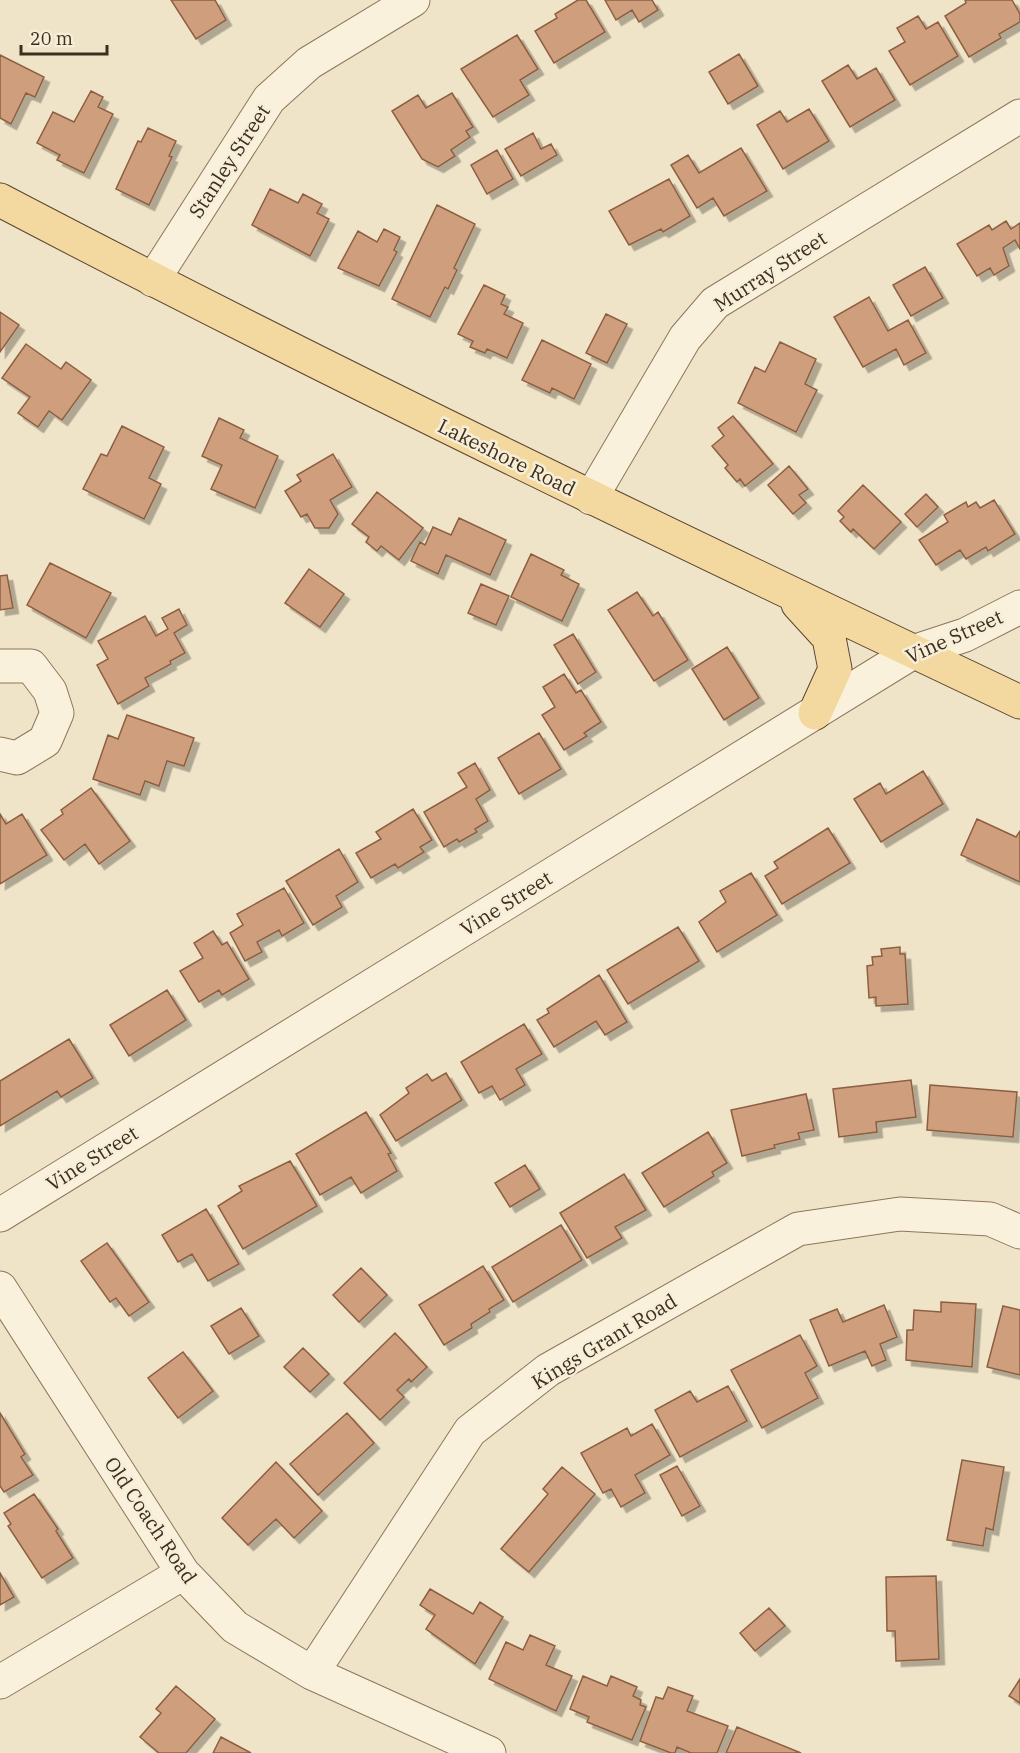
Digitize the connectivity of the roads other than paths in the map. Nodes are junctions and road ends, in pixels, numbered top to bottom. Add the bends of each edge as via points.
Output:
1 (413, 0) edge
2 (1020, 116) edge
3 (0, 200) edge
4 (153, 280) junction
5 (591, 498) junction
6 (784, 590) junction
7 (1020, 607) edge
8 (913, 652) junction
9 (0, 666) edge
10 (1020, 702) edge
11 (815, 713) junction
12 (0, 754) edge
13 (0, 1215) edge
14 (1020, 1232) edge
15 (0, 1288) edge
16 (183, 1573) junction
17 (312, 1673) junction
18 (0, 1682) edge
19 (489, 1753) edge

1 - 4 street, Stanley Street via 309,63 269,99
2 - 5 street, Murray Street via 715,303 685,338
3 - 4 main road, Lakeshore Road
4 - 5 main road, Lakeshore Road
5 - 6 main road, Lakeshore Road
6 - 8 main road, Lakeshore Road
6 - 11 main road via 829,638 835,669
7 - 8 street, Vine Street via 965,635
8 - 10 main road, Lakeshore Road
8 - 11 street, Vine Street
9 - 12 street via 31,666 50,692 57,713 45,741 17,758
11 - 13 street, Vine Street
14 - 17 street, Kings Grant Road via 990,1219 900,1214 798,1229 548,1370 470,1431
15 - 16 street, Old Coach Road
16 - 17 street, Old Coach Road via 235,1627
16 - 18 street
17 - 19 street, Old Coach Road

